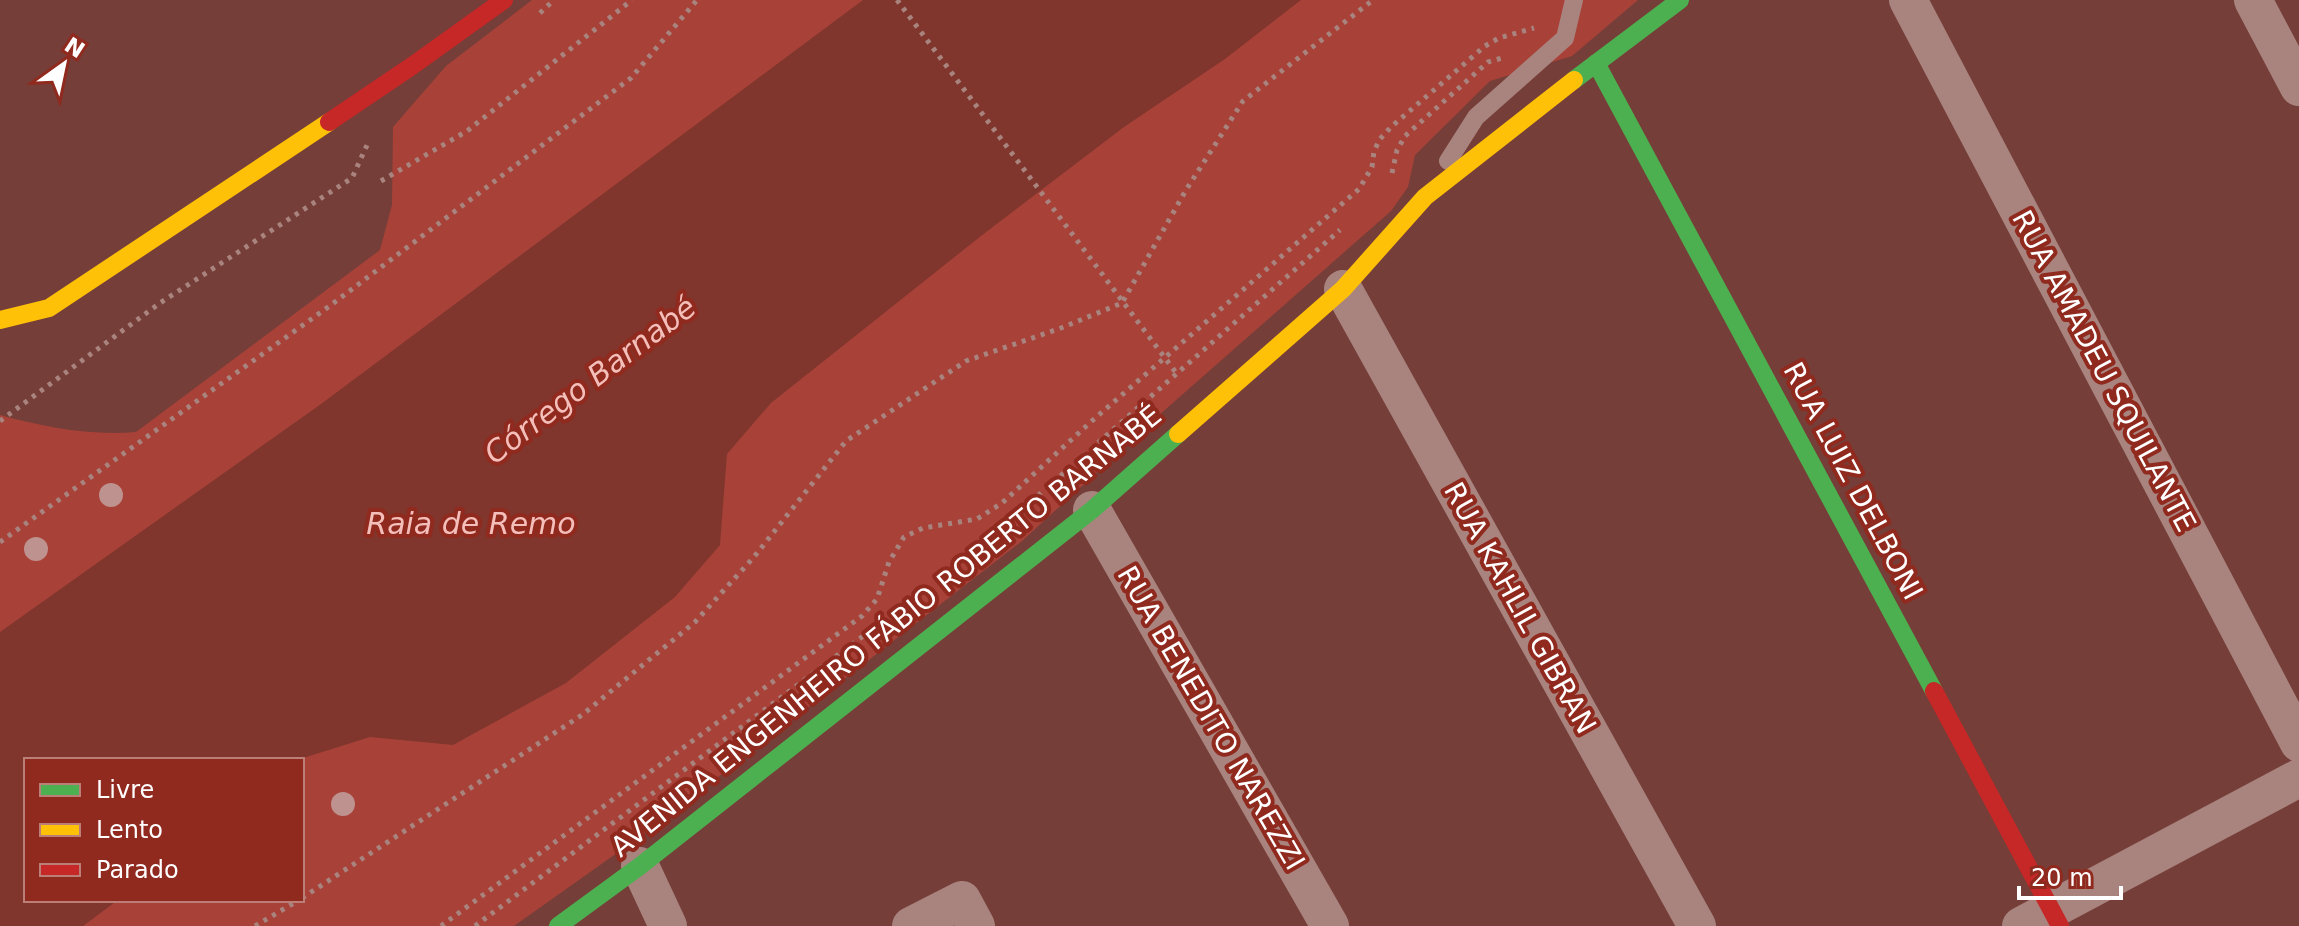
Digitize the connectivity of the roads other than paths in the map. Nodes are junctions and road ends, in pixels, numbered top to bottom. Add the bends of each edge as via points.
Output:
1 (504, 0) edge
2 (1680, 0) edge
3 (1908, 0) edge
4 (2253, 0) edge
5 (1574, 2) edge
6 (1596, 63) junction
7 (2299, 87) edge
8 (1425, 197) junction
9 (1343, 289) junction
10 (49, 308) junction
11 (0, 320) edge
12 (12, 336) dead end
13 (1092, 510) junction
14 (2299, 743) edge
15 (2299, 778) edge
16 (640, 866) junction
17 (2044, 920) edge
18 (558, 926) edge
19 (668, 926) edge
20 (911, 926) edge
21 (976, 926) edge
22 (1330, 926) edge
23 (1697, 926) edge

1 - 10 main road
2 - 6 main road, AVENIDA ENGENHEIRO FÁBIO ROBERTO BARNABÉ
3 - 14 street, RUA AMADEU SQUILANTE
4 - 7 street
5 - 8 lane via 1565,38 1476,117
6 - 8 main road, AVENIDA ENGENHEIRO FÁBIO ROBERTO BARNABÉ
6 - 17 main road, RUA LUIZ DELBONI
8 - 9 main road, AVENIDA ENGENHEIRO FÁBIO ROBERTO BARNABÉ
9 - 13 main road, AVENIDA ENGENHEIRO FÁBIO ROBERTO BARNABÉ
9 - 23 street, RUA KAHLIL GIBRAN
10 - 11 main road
10 - 12 main road
13 - 16 main road, AVENIDA ENGENHEIRO FÁBIO ROBERTO BARNABÉ
13 - 22 street, RUA BENEDITO NAREZZI
15 - 17 street
16 - 18 main road, AVENIDA ENGENHEIRO FÁBIO ROBERTO BARNABÉ
16 - 19 street
20 - 21 street via 962,900

